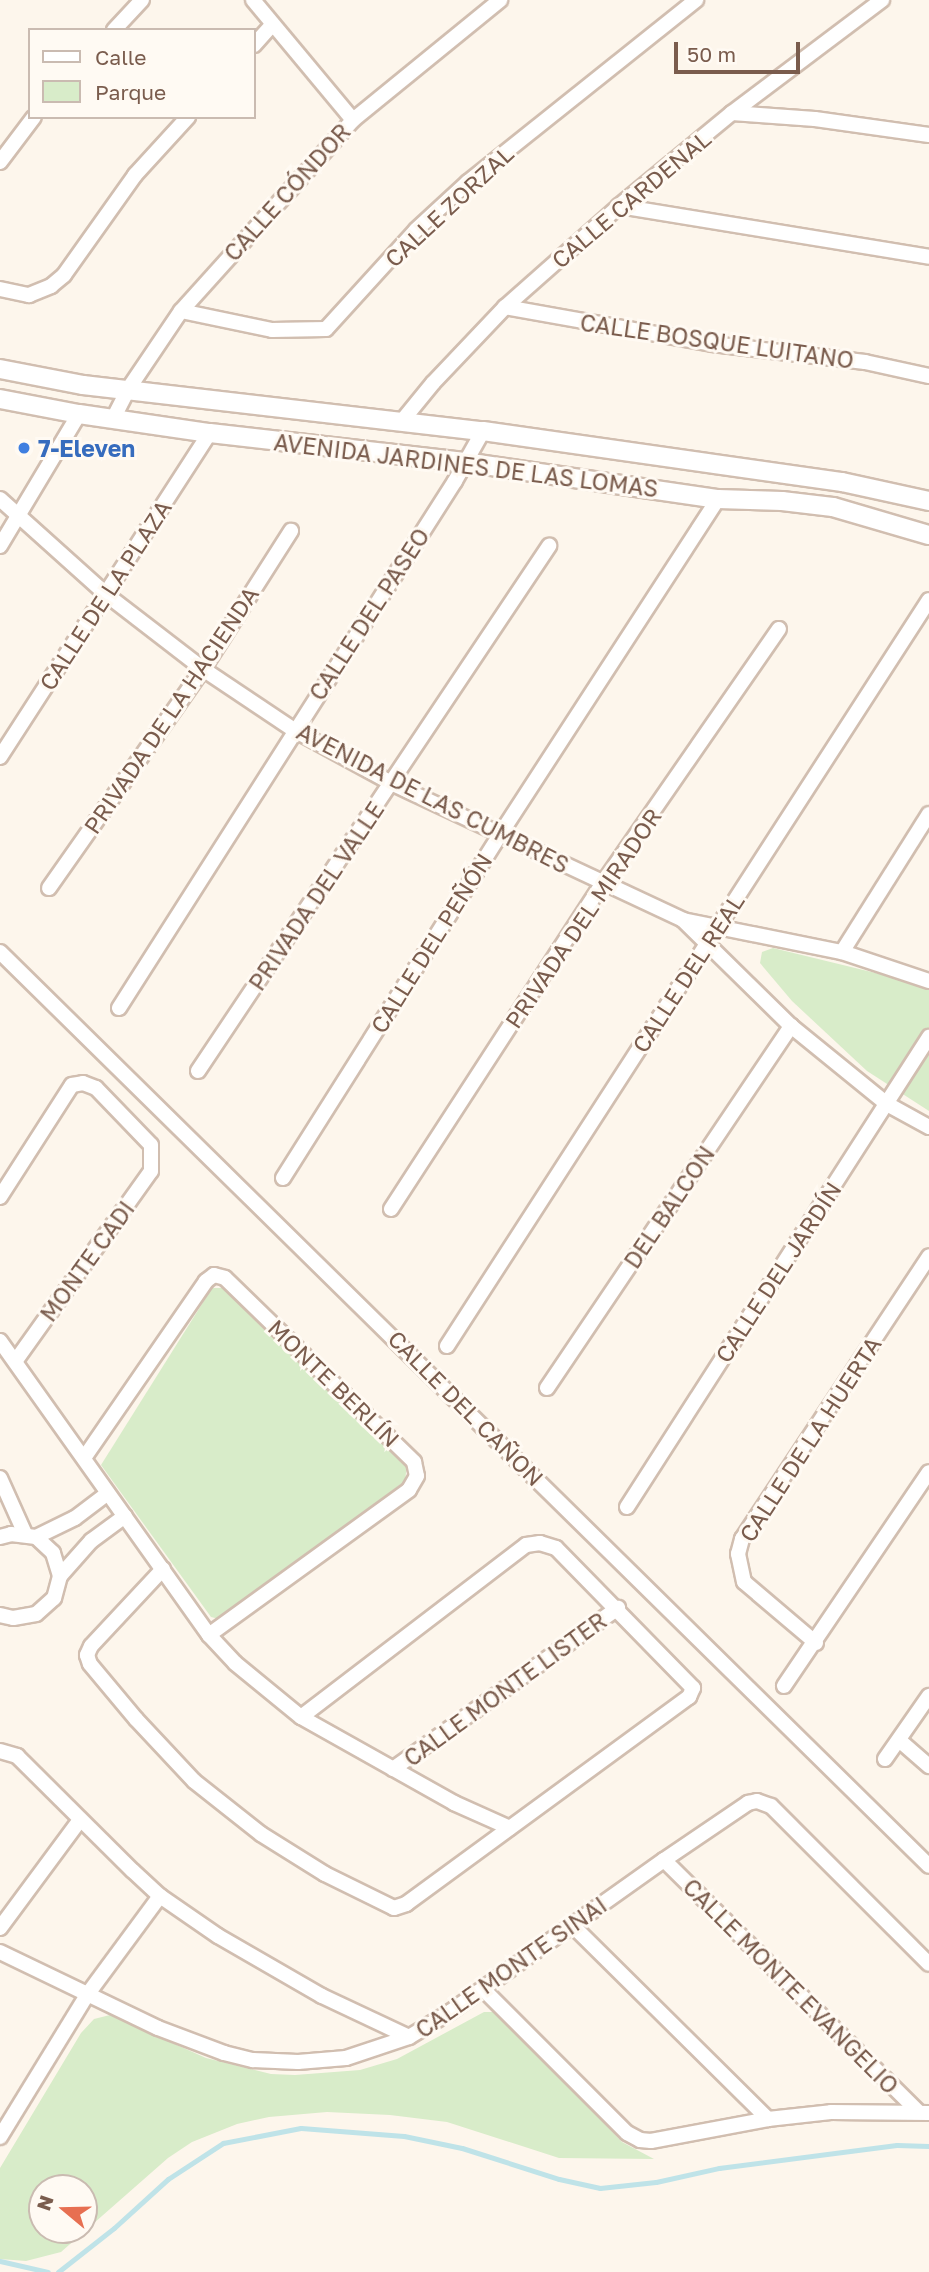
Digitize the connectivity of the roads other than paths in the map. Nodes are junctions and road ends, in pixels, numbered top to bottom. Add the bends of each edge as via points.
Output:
1 (142, 0) edge
2 (253, 0) edge
3 (500, 0) edge
4 (696, 0) edge
5 (882, 0) edge
6 (272, 25) junction
7 (116, 28) edge
8 (256, 44) edge
9 (732, 113) junction
10 (32, 119) edge
11 (186, 119) edge
12 (353, 120) junction
13 (929, 135) edge
14 (0, 162) edge
15 (619, 206) junction
16 (929, 257) edge
17 (0, 289) edge
18 (505, 307) junction
19 (181, 311) junction
20 (0, 369) edge
21 (929, 376) edge
22 (129, 388) junction
23 (0, 399) edge
24 (79, 414) junction
25 (113, 419) junction
26 (402, 421) junction
27 (483, 431) junction
28 (210, 433) junction
29 (464, 462) junction
30 (0, 499) edge
31 (718, 499) junction
32 (929, 501) edge
33 (20, 515) junction
34 (291, 531) dead end
35 (929, 535) edge
36 (0, 546) edge
37 (549, 546) dead end
38 (107, 594) junction
39 (929, 600) edge
40 (779, 629) dead end
41 (203, 669) junction
42 (294, 730) junction
43 (0, 757) edge
44 (393, 784) junction
45 (929, 814) edge
46 (501, 833) junction
47 (603, 883) junction
48 (49, 888) dead end
49 (683, 920) junction
50 (717, 926) junction
51 (706, 945) junction
52 (0, 951) edge
53 (842, 952) junction
54 (929, 981) edge
55 (119, 1008) dead end
56 (791, 1026) junction
57 (929, 1037) edge
58 (198, 1071) dead end
59 (887, 1104) junction
60 (929, 1127) edge
61 (283, 1178) dead end
62 (0, 1197) edge
63 (391, 1209) dead end
64 (929, 1256) edge
65 (0, 1341) edge
66 (447, 1346) dead end
67 (15, 1362) junction
68 (547, 1388) dead end
69 (84, 1458) junction
70 (929, 1472) edge
71 (0, 1478) edge
72 (108, 1493) junction
73 (627, 1507) dead end
74 (125, 1516) junction
75 (30, 1536) junction
76 (0, 1537) edge
77 (163, 1570) junction
78 (60, 1576) junction
79 (618, 1608) junction
80 (7, 1617) edge
81 (0, 1630) edge
82 (209, 1634) junction
83 (816, 1643) junction
84 (785, 1686) dead end
85 (927, 1702) edge
86 (301, 1717) junction
87 (899, 1740) junction
88 (2, 1751) edge
89 (885, 1759) dead end
90 (929, 1766) edge
91 (393, 1769) junction
92 (79, 1820) junction
93 (510, 1828) junction
94 (664, 1860) junction
95 (929, 1866) edge
96 (160, 1896) junction
97 (572, 1925) junction
98 (0, 1928) edge
99 (0, 1952) edge
100 (929, 1964) edge
101 (484, 1990) junction
102 (87, 1995) junction
103 (409, 2037) junction
104 (924, 2112) edge
105 (768, 2119) junction
106 (0, 2137) edge

1 - 7 street
2 - 6 street
3 - 12 street, CALLE CÓNDOR
4 - 19 street, CALLE ZORZAL via 468,182 416,230 326,329 272,330
5 - 9 street, CALLE CARDENAL
6 - 8 street
6 - 12 street
9 - 13 street
9 - 15 street, CALLE CARDENAL
10 - 14 street
11 - 17 street via 135,175 64,275 29,295
12 - 19 street, CALLE CÓNDOR
15 - 16 street
15 - 18 street, CALLE CARDENAL
18 - 21 street, CALLE BOSQUE LUITANO via 712,344 865,362
18 - 26 street, CALLE CARDENAL
19 - 22 street, CALLE CÓNDOR
20 - 22 street, AVENIDA JARDINES DE LAS LOMAS via 83,385
22 - 25 street, CALLE CÓNDOR
22 - 26 street, AVENIDA JARDINES DE LAS LOMAS
23 - 24 street, AVENIDA JARDINES DE LAS LOMAS
24 - 25 street, AVENIDA JARDINES DE LAS LOMAS
24 - 33 street
25 - 28 street, AVENIDA JARDINES DE LAS LOMAS
26 - 27 street, AVENIDA JARDINES DE LAS LOMAS
27 - 29 street, CALLE DEL PASEO
27 - 32 street, AVENIDA JARDINES DE LAS LOMAS via 842,482
28 - 29 street, AVENIDA JARDINES DE LAS LOMAS
28 - 38 street, CALLE DE LA PLAZA
29 - 31 street, AVENIDA JARDINES DE LAS LOMAS
29 - 42 street, CALLE DEL PASEO
30 - 33 street, AVENIDA DE LAS CUMBRES
31 - 35 street, AVENIDA JARDINES DE LAS LOMAS via 833,507
31 - 46 street, CALLE DEL PEÑÓN
33 - 36 street
33 - 38 street, AVENIDA DE LAS CUMBRES
34 - 41 street, PRIVADA DE LA HACIENDA
37 - 44 street, PRIVADA DEL VALLE
38 - 41 street, AVENIDA DE LAS CUMBRES
38 - 43 street, CALLE DE LA PLAZA
39 - 50 street, CALLE DEL REAL
40 - 47 street, PRIVADA DEL MIRADOR
41 - 42 street, AVENIDA DE LAS CUMBRES
41 - 48 street, PRIVADA DE LA HACIENDA
42 - 44 street, AVENIDA DE LAS CUMBRES
42 - 55 street, CALLE DEL PASEO
44 - 46 street, AVENIDA DE LAS CUMBRES
44 - 58 street, PRIVADA DEL VALLE
45 - 53 street
46 - 47 street, AVENIDA DE LAS CUMBRES
46 - 61 street, CALLE DEL PEÑÓN
47 - 49 street, AVENIDA DE LAS CUMBRES
47 - 63 street, PRIVADA DEL MIRADOR
49 - 50 street, AVENIDA DE LAS CUMBRES
49 - 51 street, AVENIDA DE LAS CUMBRES
50 - 51 street, CALLE DEL REAL
50 - 53 street, AVENIDA DE LAS CUMBRES
51 - 56 street, AVENIDA DE LAS CUMBRES
51 - 66 street, CALLE DEL REAL
52 - 95 street, CALLE DEL CAÑON
53 - 54 street, AVENIDA DE LAS CUMBRES
56 - 59 street, AVENIDA DE LAS CUMBRES
56 - 68 street, DEL BALCON
57 - 59 street, CALLE DEL JARDÍN
59 - 60 street, AVENIDA DE LAS CUMBRES
59 - 73 street, CALLE DEL JARDÍN
62 - 67 street, MONTE CADI via 72,1086 83,1083 96,1088 150,1145 151,1171
64 - 83 street, CALLE DE LA HUERTA via 742,1539 738,1554 744,1582
65 - 67 street
67 - 69 street
69 - 72 street
69 - 82 street, MONTE BERLÍN via 206,1280 214,1275 225,1278 414,1462 417,1476 409,1490
70 - 83 street
71 - 75 street
72 - 74 street
72 - 75 street via 75,1518
74 - 77 street
74 - 78 street via 91,1541
75 - 76 street
75 - 78 street via 54,1553
77 - 82 street
77 - 93 street via 91,1646 90,1664 194,1780 261,1834 325,1874 394,1908 406,1904
78 - 80 street via 46,1608 36,1614
79 - 86 street via 556,1548 526,1545
79 - 91 street, CALLE MONTE LISTER
79 - 93 street via 693,1688 689,1697
80 - 81 street
82 - 86 street via 235,1663
83 - 84 street
85 - 87 street
86 - 91 street
87 - 89 street
87 - 90 street
88 - 92 street via 25,1763
91 - 93 street
92 - 96 street
92 - 98 street
94 - 97 street, CALLE MONTE SINAI
94 - 100 street, CALLE MONTE SINAI via 748,1803 766,1803
94 - 104 street, CALLE MONTE EVANGELIO
96 - 102 street
96 - 103 street via 271,1969
97 - 101 street, CALLE MONTE SINAI
97 - 105 street
99 - 102 street, CALLE MONTE SINAI
101 - 103 street, CALLE MONTE SINAI
101 - 105 street via 627,2133 640,2140
102 - 103 street, CALLE MONTE SINAI via 191,2043 253,2060 346,2058
102 - 106 street
104 - 105 street via 831,2112

